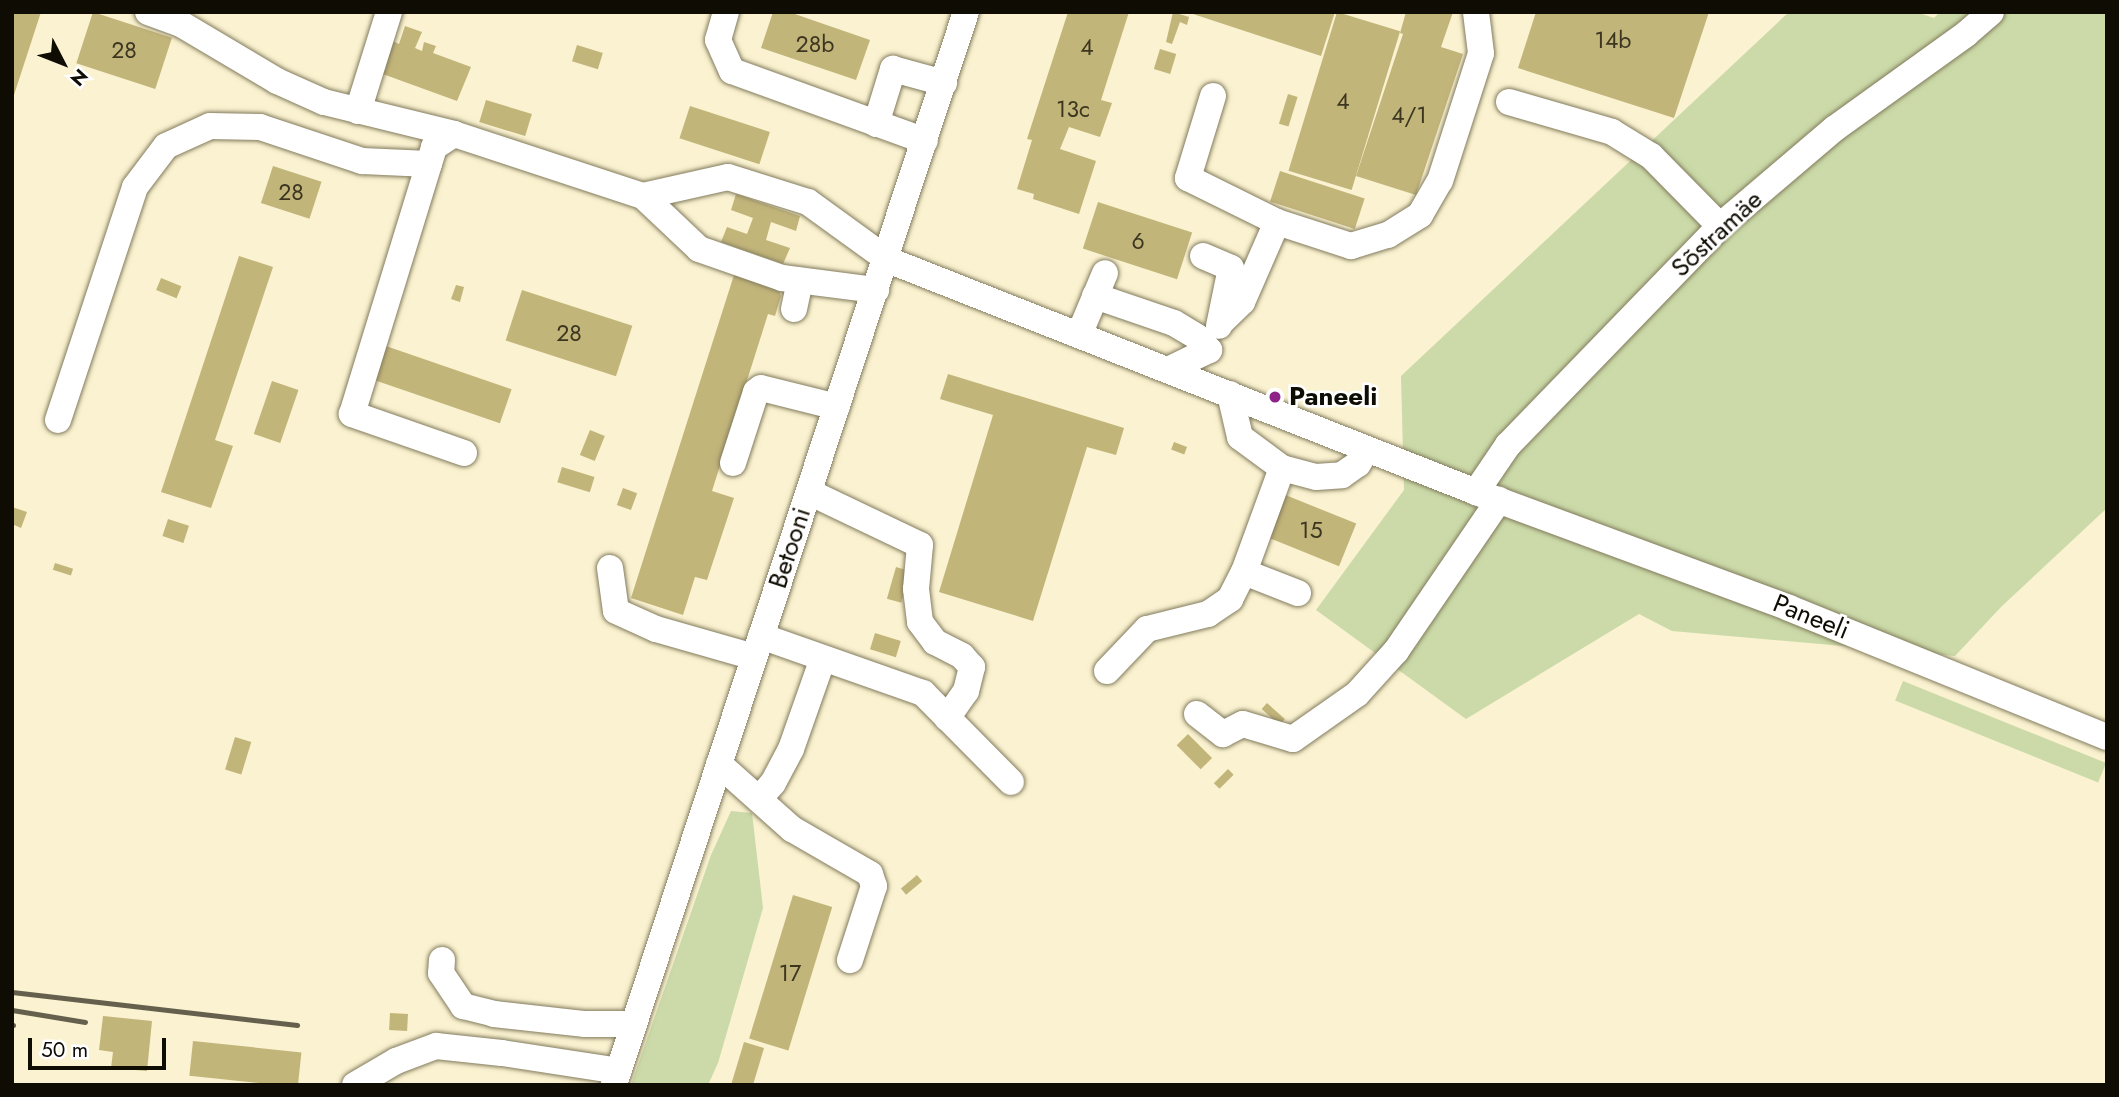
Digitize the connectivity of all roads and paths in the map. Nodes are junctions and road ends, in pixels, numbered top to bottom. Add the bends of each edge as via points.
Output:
1 (148, 12) edge
2 (389, 12) edge
3 (726, 12) edge
4 (966, 12) edge
5 (1476, 12) edge
6 (1991, 12) edge
7 (944, 83) junction
8 (1213, 96) dead end
9 (1509, 102) dead end
10 (358, 110) junction
11 (876, 124) junction
12 (454, 134) junction
13 (925, 141) junction
14 (429, 164) junction
15 (643, 196) junction
16 (1277, 222) junction
17 (1720, 226) junction
18 (1203, 256) dead end
19 (888, 260) junction
20 (800, 281) junction
21 (876, 290) junction
22 (794, 309) dead end
23 (1221, 322) junction
24 (1079, 335) junction
25 (1209, 350) junction
26 (1168, 370) junction
27 (1223, 391) junction
28 (837, 407) junction
29 (58, 420) dead end
30 (1367, 449) junction
31 (464, 453) dead end
32 (733, 463) dead end
33 (1282, 468) junction
34 (809, 492) junction
35 (1487, 496) junction
36 (610, 568) dead end
37 (1244, 572) junction
38 (1298, 593) dead end
39 (757, 646) junction
40 (823, 658) junction
41 (1107, 671) dead end
42 (1197, 714) dead end
43 (947, 718) junction
44 (2107, 737) edge
45 (719, 764) junction
46 (1011, 782) dead end
47 (759, 799) junction
48 (442, 960) dead end
49 (850, 960) dead end
50 (634, 1024) junction
51 (616, 1078) edge
52 (355, 1085) edge

1 - 10 street via 181,24 277,81 324,102
2 - 10 street
3 - 11 street via 718,40 733,71
4 - 7 street, Betooni
5 - 16 street via 1481,53 1440,181 1420,215 1388,235 1351,246
6 - 17 street, Sõstramäe via 1834,129
7 - 11 street via 893,69
7 - 13 street, Betooni
8 - 16 street via 1188,178
9 - 17 street via 1612,132 1651,156
10 - 12 street
11 - 13 street
12 - 14 street via 434,147
12 - 15 street
13 - 19 street, Betooni
14 - 29 street via 362,160 261,127 210,126 166,146 135,187
14 - 31 street via 352,414
15 - 19 street, Paneeli via 727,177 808,202
15 - 20 street via 699,249
16 - 23 street via 1242,302
17 - 35 street, Sõstramäe via 1508,445
18 - 23 street via 1231,268
19 - 21 street, Betooni
19 - 24 street, Paneeli
20 - 21 street
20 - 22 street
21 - 28 street, Betooni
23 - 25 street
24 - 25 street via 1100,285 1174,323
24 - 26 street, Paneeli
25 - 26 street
25 - 27 street
26 - 27 street, Paneeli
27 - 30 street, Paneeli
27 - 33 street via 1240,437
28 - 32 street via 761,387
28 - 34 street, Betooni
30 - 33 street via 1342,475 1315,477
30 - 35 street, Paneeli
33 - 37 street
34 - 39 street, Betooni
34 - 43 street via 920,545 916,589 920,622 935,642 962,656 972,667 965,691
35 - 42 street, Sõstramäe via 1396,651 1357,694 1293,739 1243,724 1223,734
35 - 44 street, Paneeli via 1789,608
36 - 39 street via 616,611 656,629
37 - 38 street
37 - 41 street via 1230,599 1208,614 1147,629
39 - 40 street
39 - 45 street, Betooni
40 - 43 street via 923,693
40 - 47 street via 791,749
43 - 46 street
45 - 47 street
45 - 50 street, Betooni
47 - 49 street via 793,829 870,874 874,886
48 - 50 street via 441,973 463,1006 586,1024
50 - 51 street, Betooni
51 - 52 street via 436,1046 396,1061

